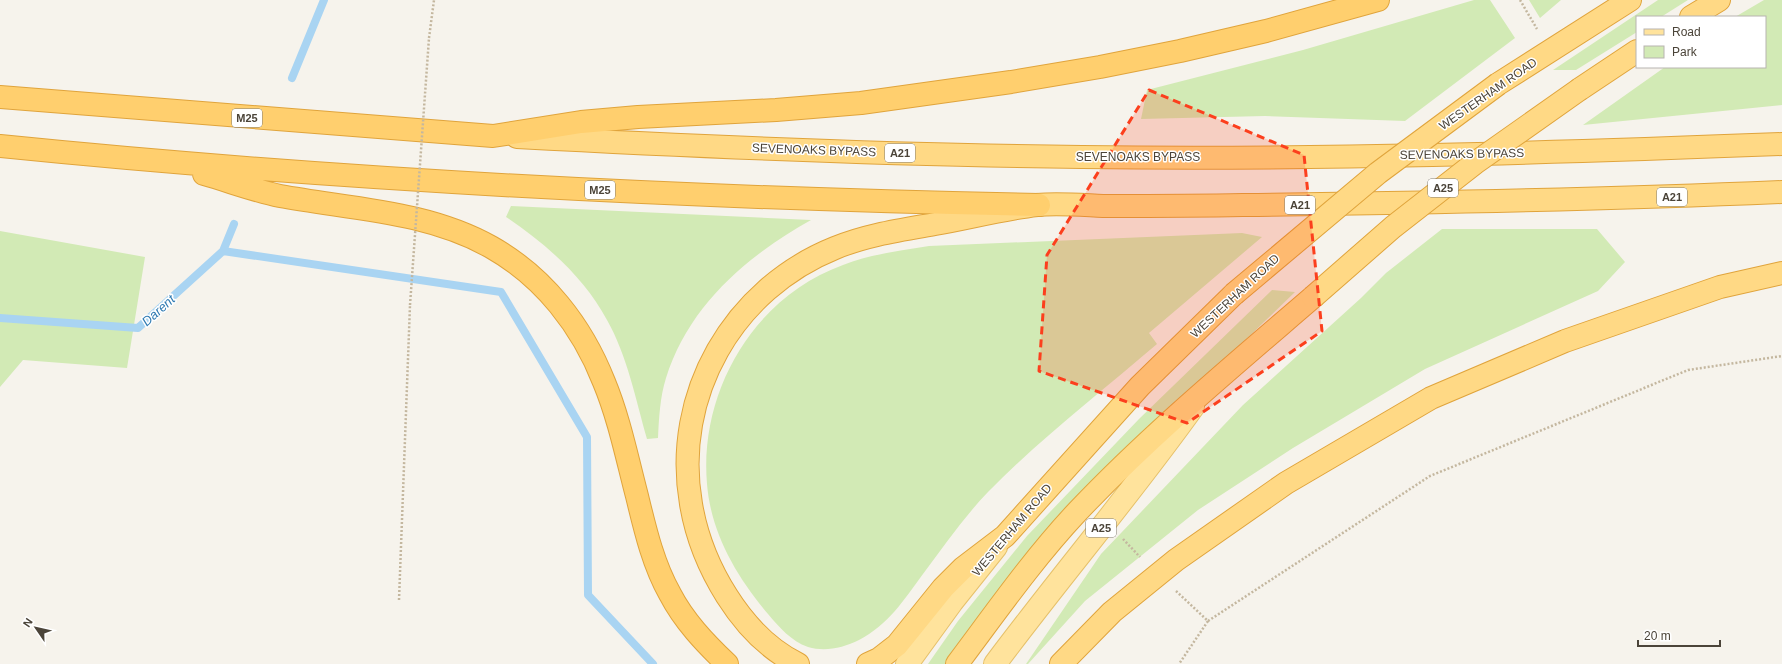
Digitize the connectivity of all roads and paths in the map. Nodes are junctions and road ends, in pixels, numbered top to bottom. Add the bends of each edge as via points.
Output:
1 (434, 0) edge
2 (1378, 0) edge
3 (1520, 0) edge
4 (1630, 0) edge
5 (1719, 0) edge
6 (1692, 16) edge
7 (1554, 48) junction
8 (1636, 52) edge
9 (0, 97) edge
10 (493, 136) junction
11 (1782, 144) edge
12 (0, 146) edge
13 (161, 161) junction
14 (1782, 192) edge
15 (1039, 205) junction
16 (1782, 273) edge
17 (1782, 356) edge
18 (1204, 391) junction
19 (1005, 536) junction
20 (399, 600) dead end
21 (1208, 621) dead end
22 (727, 664) edge
23 (798, 664) edge
24 (868, 664) edge
25 (907, 664) edge
26 (958, 664) edge
27 (995, 664) edge
28 (1061, 664) edge

1 - 20 path, bridge via 429,38 410,305
2 - 10 highway via 1266,31 1180,51 1011,82 861,103 581,122
3 - 7 path via 1539,32
4 - 7 highway, WESTERHAM ROAD
5 - 6 highway
7 - 19 highway, WESTERHAM ROAD, bridge via 1498,84 1378,173 1234,294 1140,386
8 - 18 highway, A25, bridge via 1468,168 1393,227
9 - 10 highway, M25
10 - 11 highway, SEVENOAKS BYPASS / A21 via 722,148 1085,157 1315,157 1568,152
12 - 13 highway, M25
13 - 15 highway, M25 via 345,176 614,191 885,202
13 - 22 highway, M25 via 278,195 428,221 491,247 521,266 549,292 589,349 616,417 658,568 669,593 684,617
14 - 15 highway, A21 via 1562,201 1191,206
15 - 23 highway via 863,238 833,248 775,283 733,326 716,349 695,404 689,433 687,465 690,502 698,534 712,570 728,598 770,646
16 - 28 highway via 1720,287 1565,341 1431,398 1286,483 1176,560 1112,612
17 - 21 path via 1688,370 1430,476
18 - 26 highway via 1119,469 1076,513
18 - 27 main road, A25 via 1152,465
19 - 24 highway via 943,588 897,645
19 - 25 main road, WESTERHAM ROAD

